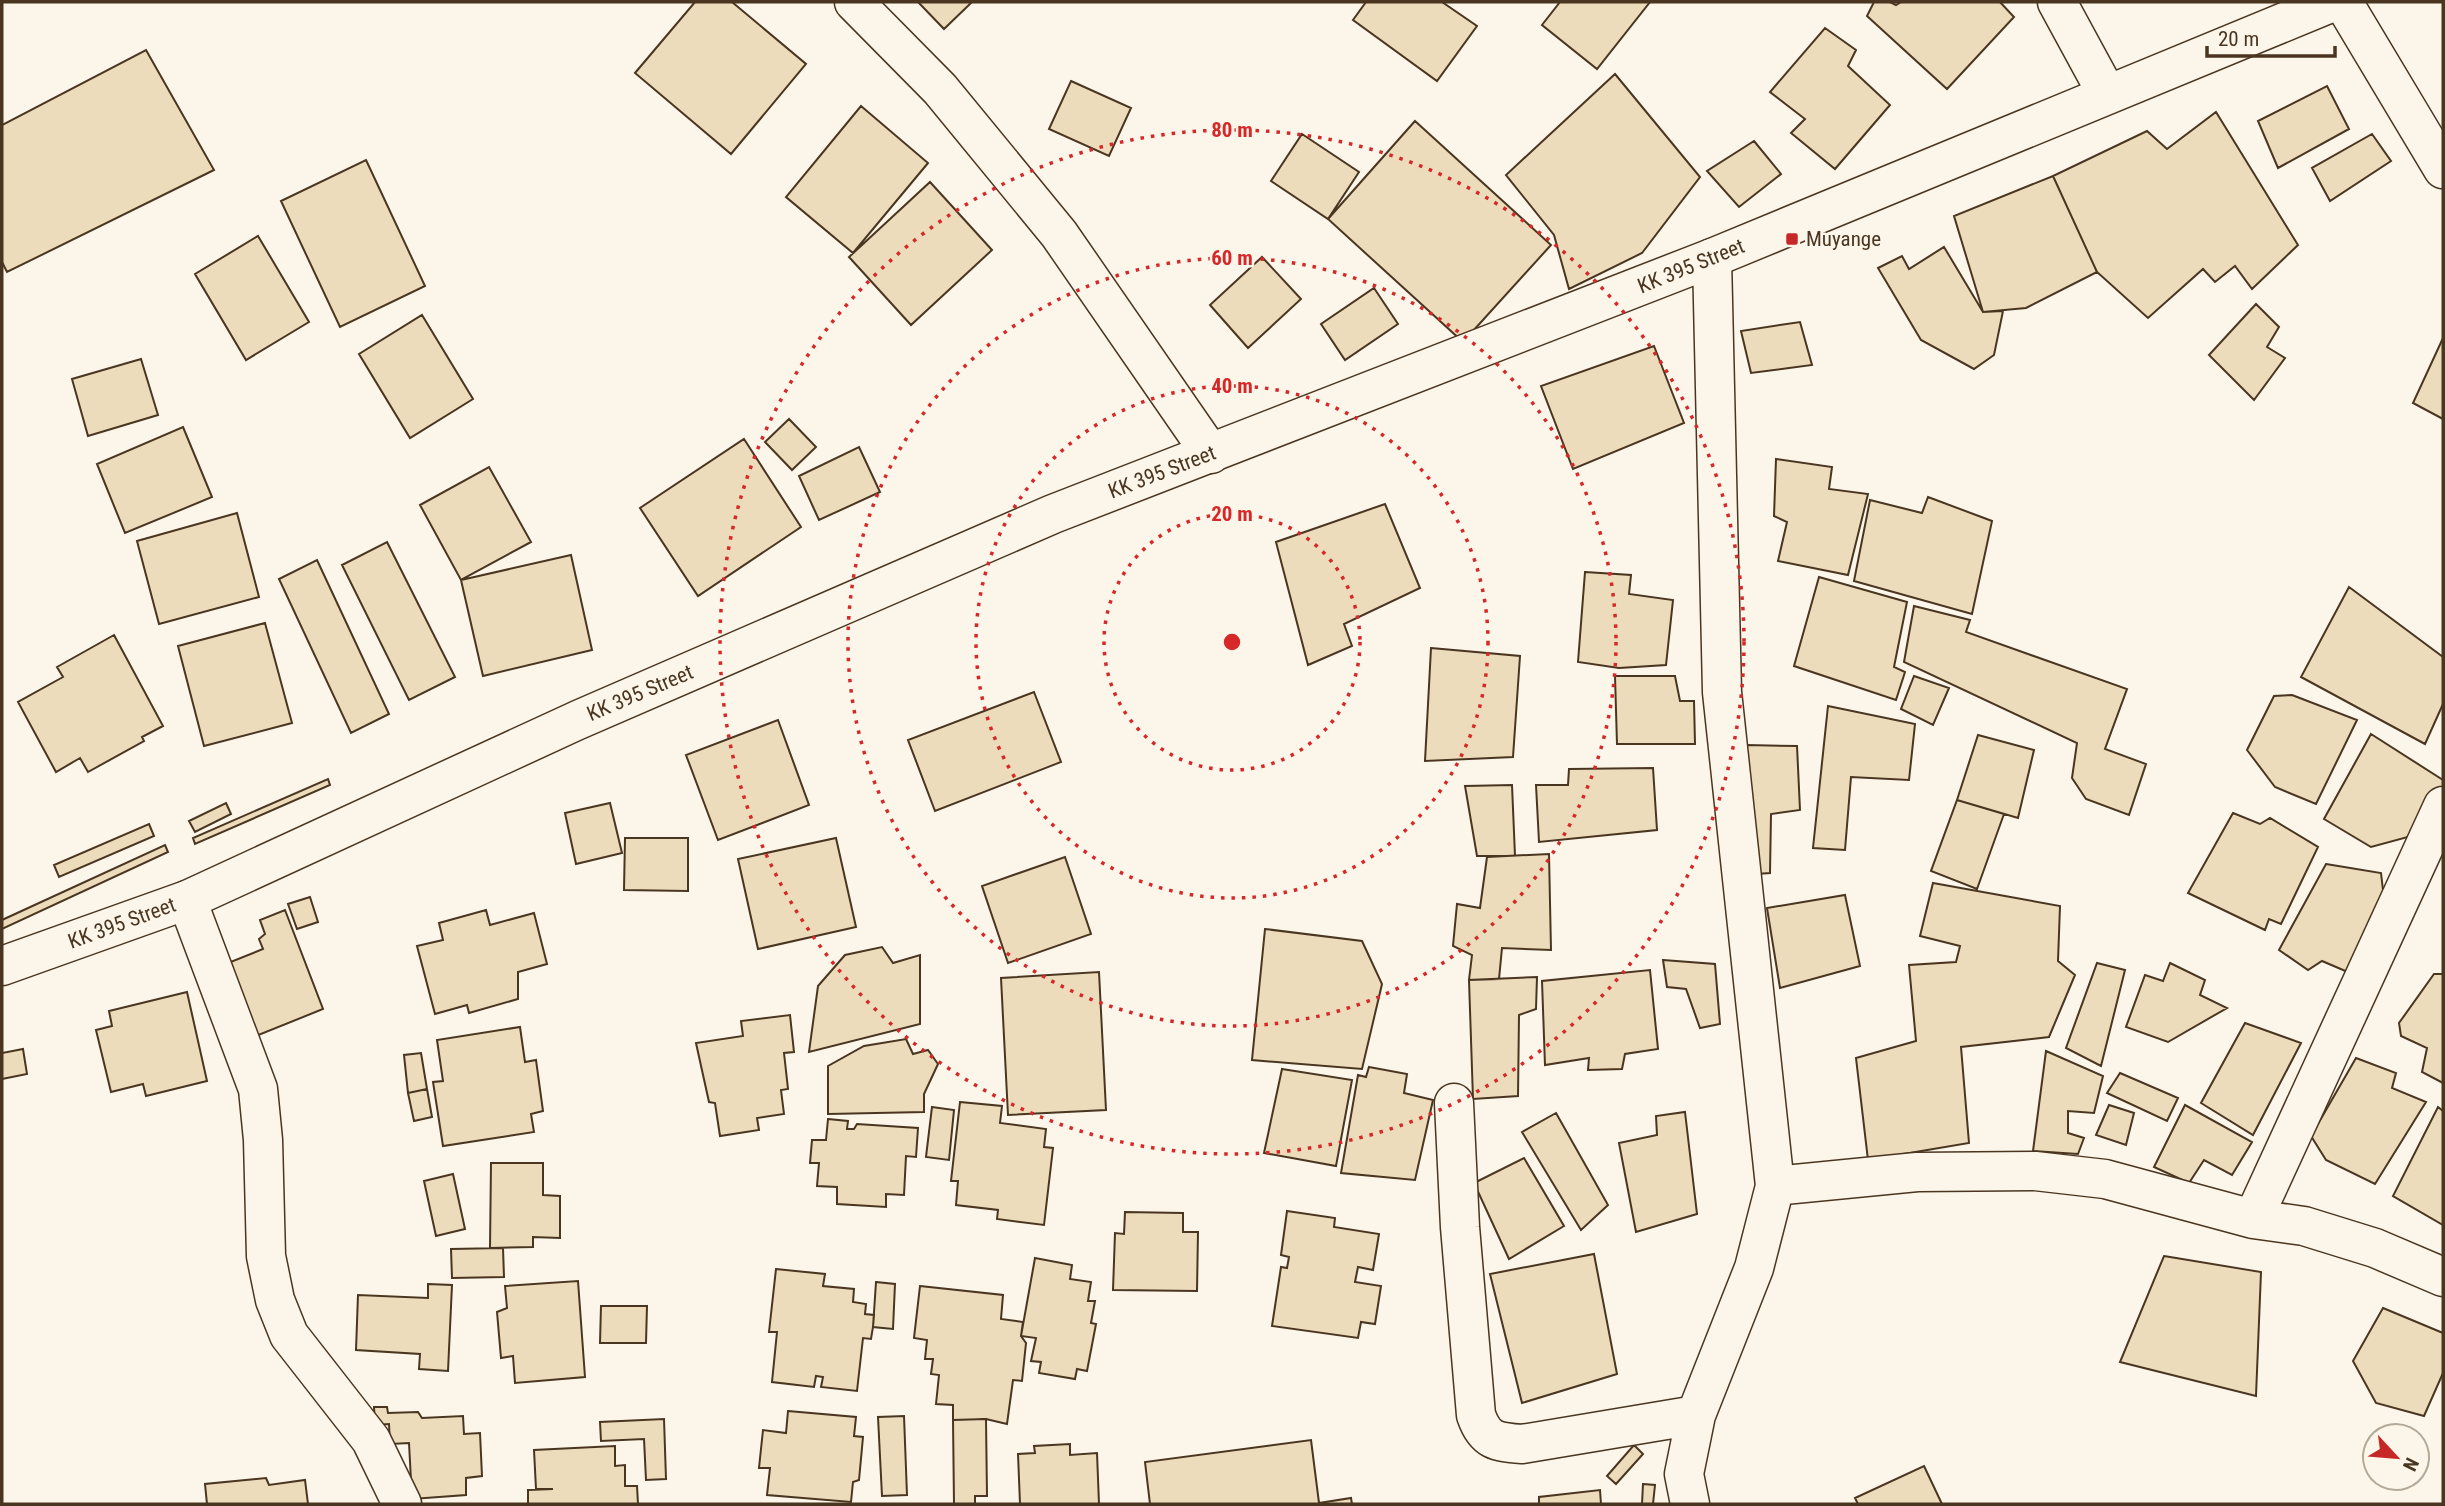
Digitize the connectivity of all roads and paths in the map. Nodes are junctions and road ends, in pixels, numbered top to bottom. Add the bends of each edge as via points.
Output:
1 (854, 2) edge
2 (2057, 2) edge
3 (2333, 2) edge
4 (2343, 2) edge
5 (2107, 94) junction
6 (2443, 169) edge
7 (1712, 258) junction
8 (1211, 454) junction
9 (2443, 806) edge
10 (187, 900) junction
11 (2, 966) edge
12 (1454, 1103) dead end
13 (1775, 1186) junction
14 (2253, 1219) junction
15 (2443, 1277) edge
16 (1696, 1415) junction
17 (402, 1504) edge
18 (1690, 1504) edge

1 - 8 street via 940,89 1059,234
2 - 5 street
3 - 5 street, KK 395 Street
4 - 6 street
5 - 7 street, KK 395 Street
7 - 8 street, KK 395 Street
7 - 13 street via 1722,692
8 - 10 street, KK 395 Street via 1053,514 591,714
9 - 14 street
10 - 11 street, KK 395 Street
10 - 17 street via 258,1089 266,1256 275,1300 289,1335 371,1440
12 - 16 street via 1461,1240 1476,1415 1482,1431 1500,1443 1522,1444
13 - 14 street via 1917,1172 2035,1171 2105,1179
13 - 16 street via 1754,1268
14 - 15 street via 2304,1226 2375,1248
16 - 18 street via 1684,1474

